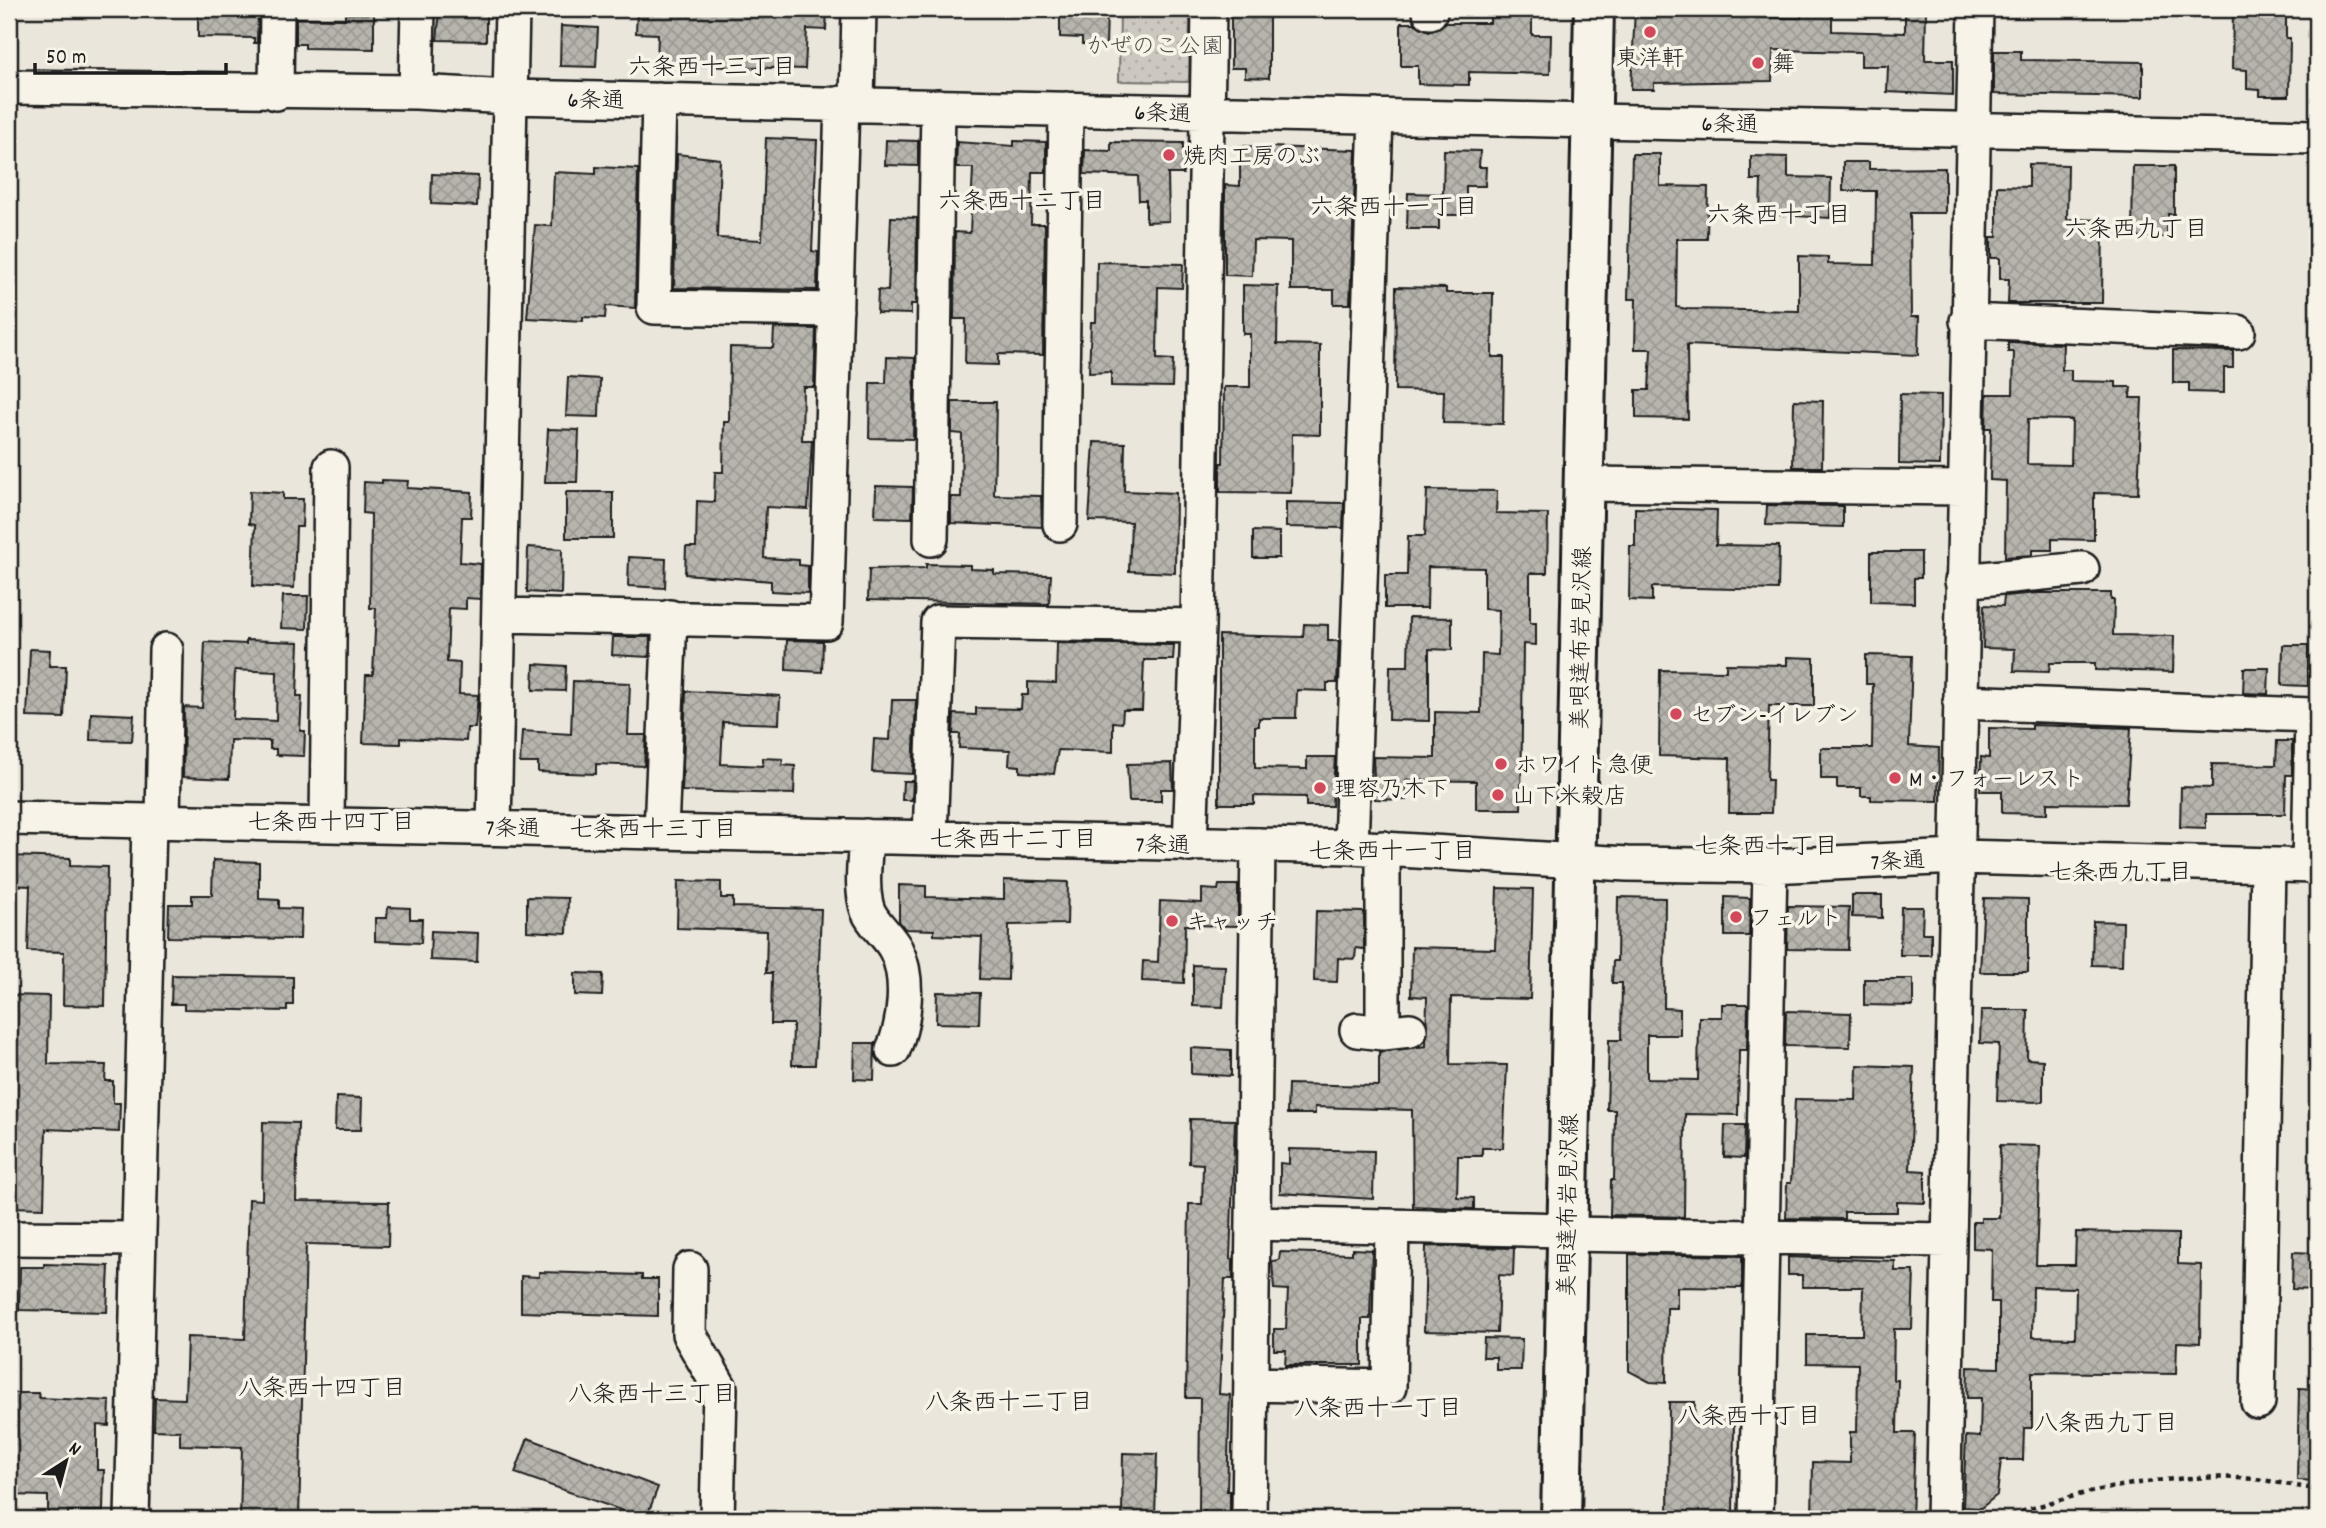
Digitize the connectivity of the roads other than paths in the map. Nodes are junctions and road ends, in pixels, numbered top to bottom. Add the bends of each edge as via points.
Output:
1 (277, 9) edge
2 (418, 9) edge
3 (512, 9) edge
4 (859, 9) edge
5 (1209, 9) edge
6 (1594, 9) edge
7 (1976, 9) edge
8 (9, 87) edge
9 (416, 92) junction
10 (276, 93) junction
11 (510, 97) junction
12 (659, 100) junction
13 (849, 104) junction
14 (938, 106) junction
15 (1066, 109) junction
16 (1206, 113) junction
17 (1376, 116) junction
18 (1591, 120) junction
19 (1974, 130) junction
20 (2317, 137) edge
21 (836, 310) junction
22 (1967, 321) junction
23 (2238, 332) dead end
24 (331, 467) dead end
25 (1583, 484) junction
26 (1964, 488) junction
27 (1060, 524) dead end
28 (931, 539) dead end
29 (2082, 569) dead end
30 (1962, 581) junction
31 (500, 615) junction
32 (670, 617) junction
33 (1198, 626) junction
34 (166, 650) dead end
35 (1960, 702) junction
36 (9, 818) edge
37 (156, 822) junction
38 (327, 823) junction
39 (494, 827) junction
40 (661, 831) junction
41 (866, 836) junction
42 (930, 837) junction
43 (1190, 845) junction
44 (1258, 845) junction
45 (1367, 847) junction
46 (1957, 857) junction
47 (1577, 860) junction
48 (2268, 865) junction
49 (1770, 866) junction
50 (2313, 866) edge
51 (1383, 1031) dead end
52 (893, 1050) dead end
53 (1255, 1223) junction
54 (1392, 1227) junction
55 (1566, 1232) junction
56 (1764, 1235) junction
57 (9, 1238) edge
58 (136, 1239) junction
59 (1947, 1240) junction
60 (690, 1269) dead end
61 (1253, 1384) junction
62 (2258, 1402) dead end
63 (132, 1519) edge
64 (717, 1519) edge
65 (1249, 1519) edge
66 (1561, 1519) edge
67 (1756, 1519) edge
68 (1943, 1519) edge

1 - 10 street
2 - 9 street
3 - 11 street
4 - 13 street
5 - 16 street
6 - 18 main road, 美唄達布岩見沢線
7 - 19 street
8 - 10 street, 6条通
9 - 10 street, 6条通
9 - 11 street, 6条通
11 - 12 street, 6条通
11 - 31 street
12 - 13 street, 6条通
12 - 21 street via 654,307
13 - 14 street, 6条通
13 - 21 street
14 - 15 street, 6条通
14 - 28 street
15 - 16 street, 6条通
15 - 27 street
16 - 17 street, 6条通
16 - 33 street
17 - 18 street, 6条通
17 - 45 street
18 - 19 street, 6条通
18 - 25 main road, 美唄達布岩見沢線
19 - 20 street, 6条通
19 - 22 street
21 - 32 street via 826,622
22 - 23 street
22 - 26 street
24 - 38 street
25 - 26 street
25 - 47 main road, 美唄達布岩見沢線
26 - 30 street
29 - 30 street
30 - 35 street
31 - 32 street
31 - 39 street
32 - 40 street
33 - 42 street via 937,622
33 - 43 street
34 - 37 street
35 - 46 street
35 - 50 street via 2312,715
36 - 37 street, 7条通
37 - 38 street, 7条通
37 - 58 street
38 - 39 street, 7条通
39 - 40 street, 7条通
40 - 41 street, 7条通
41 - 42 street, 7条通
41 - 52 street via 869,912 893,944 901,968 901,1032
42 - 43 street, 7条通
43 - 44 street, 7条通
44 - 45 street, 7条通
44 - 53 street
45 - 47 street, 7条通
45 - 51 street
46 - 48 street, 7条通
46 - 49 street, 7条通
46 - 59 street
47 - 49 street, 7条通
47 - 55 main road, 美唄達布岩見沢線
48 - 50 street, 7条通
48 - 62 street
49 - 56 street
53 - 54 street
53 - 61 street
54 - 55 street
54 - 61 street via 1389,1387
55 - 56 street
55 - 66 main road, 美唄達布岩見沢線
56 - 59 street
56 - 67 street
57 - 58 street
58 - 63 street
59 - 68 street
60 - 64 street via 689,1334 720,1388
61 - 65 street

